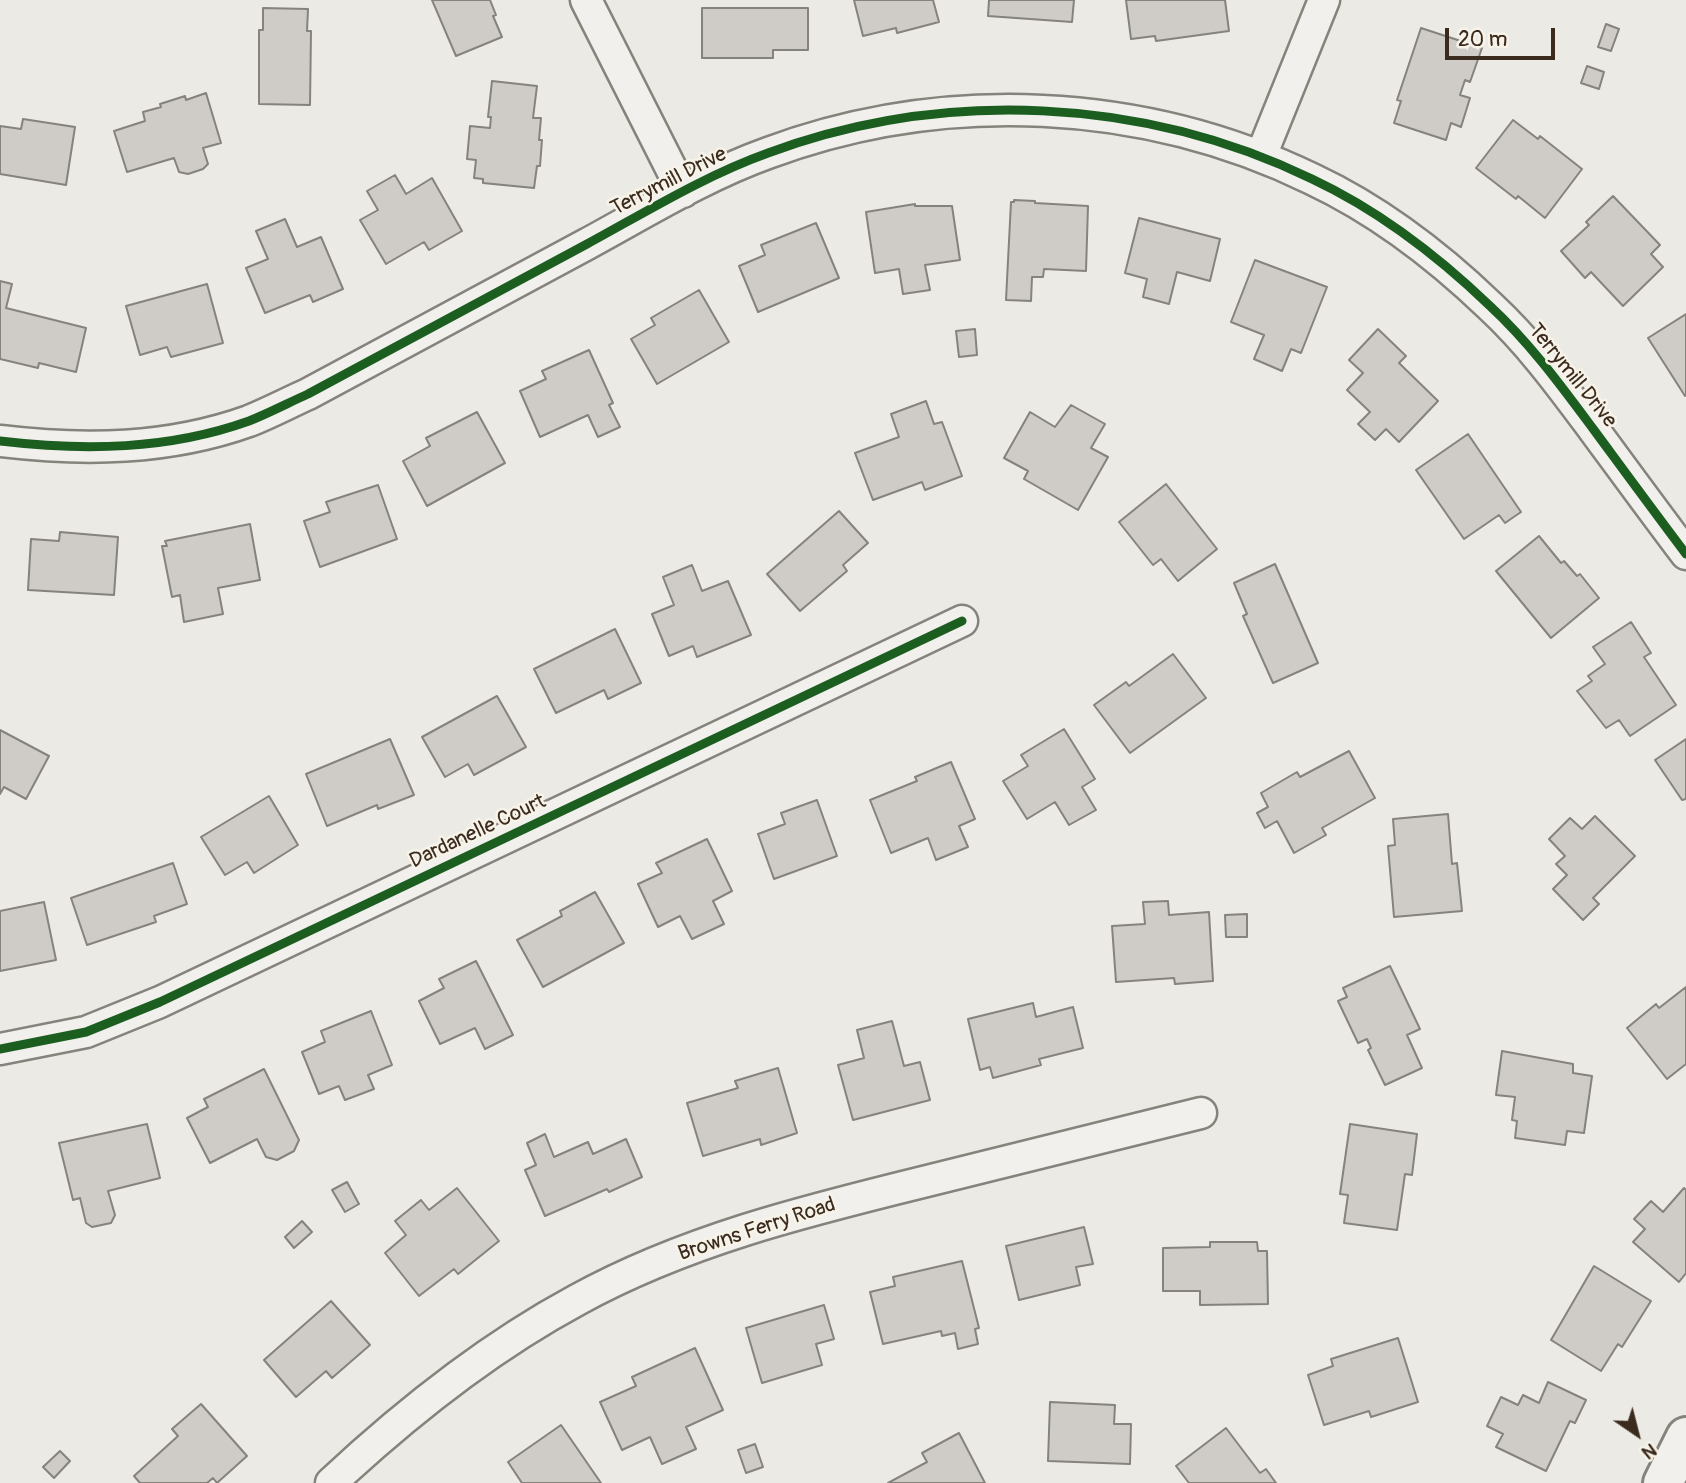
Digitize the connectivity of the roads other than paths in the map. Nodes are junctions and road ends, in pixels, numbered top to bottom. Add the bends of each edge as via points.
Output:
1 (586, 0) edge
2 (1324, 0) edge
3 (1261, 156) junction
4 (683, 192) junction
5 (0, 441) edge
6 (1686, 554) edge
7 (962, 621) dead end
8 (0, 1049) edge
9 (1201, 1113) dead end
10 (1686, 1437) edge
11 (331, 1483) edge
12 (1663, 1483) edge

1 - 4 street
2 - 3 street
3 - 4 street, Terrymill Drive via 1171,128 1090,114 966,111 893,119 816,137 766,153
3 - 6 street, Terrymill Drive via 1360,205 1430,253 1492,307 1548,368
4 - 5 street, Terrymill Drive via 308,394 249,421 187,438 117,447
7 - 8 street, Dardanelle Court via 160,1002 86,1032
9 - 11 street, Browns Ferry Road via 764,1224 654,1264 578,1299 500,1345 427,1398
10 - 12 street

